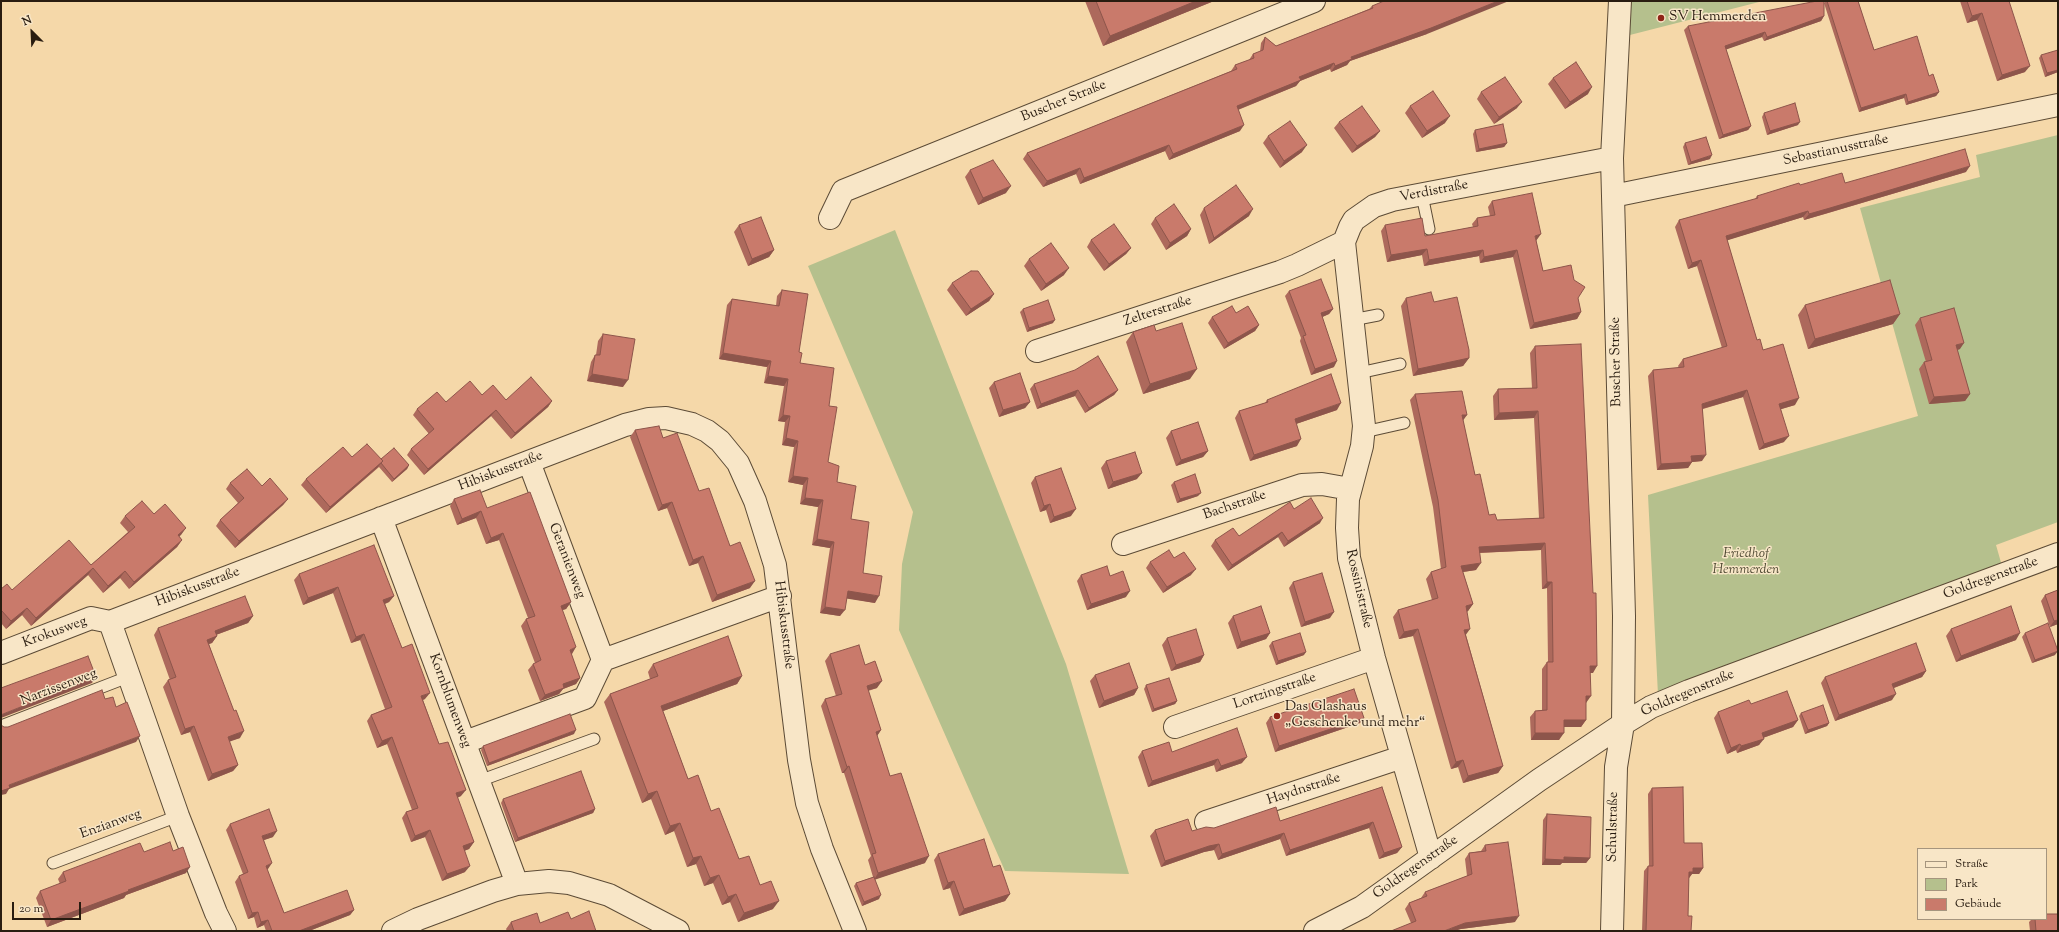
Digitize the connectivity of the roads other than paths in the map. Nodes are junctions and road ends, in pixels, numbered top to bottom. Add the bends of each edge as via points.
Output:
1 (1314, 1) edge
2 (1620, 1) edge
3 (2058, 105) edge
4 (1612, 158) junction
5 (1422, 195) junction
6 (1613, 196) junction
7 (830, 218) dead end
8 (1429, 229) dead end
9 (1344, 242) junction
10 (1378, 315) dead end
11 (1352, 320) junction
12 (1037, 351) dead end
13 (1400, 364) dead end
14 (1358, 373) junction
15 (1404, 423) dead end
16 (1364, 432) junction
17 (528, 462) junction
18 (1350, 489) junction
19 (381, 518) junction
20 (1124, 544) dead end
21 (2058, 554) edge
22 (780, 596) junction
23 (110, 622) junction
24 (1, 653) edge
25 (1374, 658) junction
26 (603, 660) junction
27 (128, 677) junction
28 (1623, 724) junction
29 (1, 726) edge
30 (1175, 727) dead end
31 (594, 738) dead end
32 (465, 742) junction
33 (1402, 758) junction
34 (479, 781) junction
35 (178, 816) junction
36 (1206, 822) dead end
37 (1431, 858) junction
38 (53, 863) dead end
39 (517, 884) junction
40 (225, 931) edge
41 (393, 931) edge
42 (678, 931) edge
43 (855, 931) edge
44 (1315, 931) edge
45 (1612, 931) edge

1 - 7 street, Buscher Straße via 843,191
2 - 4 street, Buscher Straße
3 - 6 street, Sebastianusstraße
4 - 5 street, Verdistraße
4 - 6 street, Buscher Straße
5 - 8 lane
5 - 9 street, Verdistraße via 1366,209 1350,226
6 - 28 street, Buscher Straße via 1624,616
9 - 11 street, Rossinistraße
9 - 12 street, Zelterstraße via 1280,272
10 - 11 lane
11 - 14 street, Rossinistraße
13 - 14 lane
14 - 16 street, Rossinistraße
15 - 16 lane
16 - 18 street, Rossinistraße
17 - 19 street, Hibiskusstraße
17 - 22 street, Hibiskusstraße via 625,425 649,419 675,419 700,427 726,447 743,472 766,533
17 - 26 street, Geranienweg
18 - 20 street, Bachstraße via 1322,484 1302,485
18 - 25 street, Rossinistraße via 1347,519 1349,558
19 - 23 street, Hibiskusstraße
19 - 32 street, Kornblumenweg
21 - 28 street, Goldregenstraße via 1689,691
22 - 26 street
22 - 43 street, Hibiskusstraße via 799,760 808,803 822,849
23 - 24 street, Krokusweg via 91,618
23 - 27 street
25 - 30 street, Lortzingstraße
25 - 33 street, Rossinistraße
26 - 32 street via 585,698
27 - 29 lane, Narzissenweg
27 - 35 street
28 - 37 street, Goldregenstraße via 1539,780
28 - 45 street, Schulstraße via 1616,767
31 - 34 lane
32 - 34 street, Kornblumenweg
33 - 36 street, Haydnstraße
33 - 37 street, Rossinistraße
34 - 39 street, Kornblumenweg
35 - 38 lane, Enzianweg
35 - 40 street
37 - 44 street, Goldregenstraße via 1362,907
39 - 41 street via 418,918
39 - 42 street via 549,881 589,888 620,900

